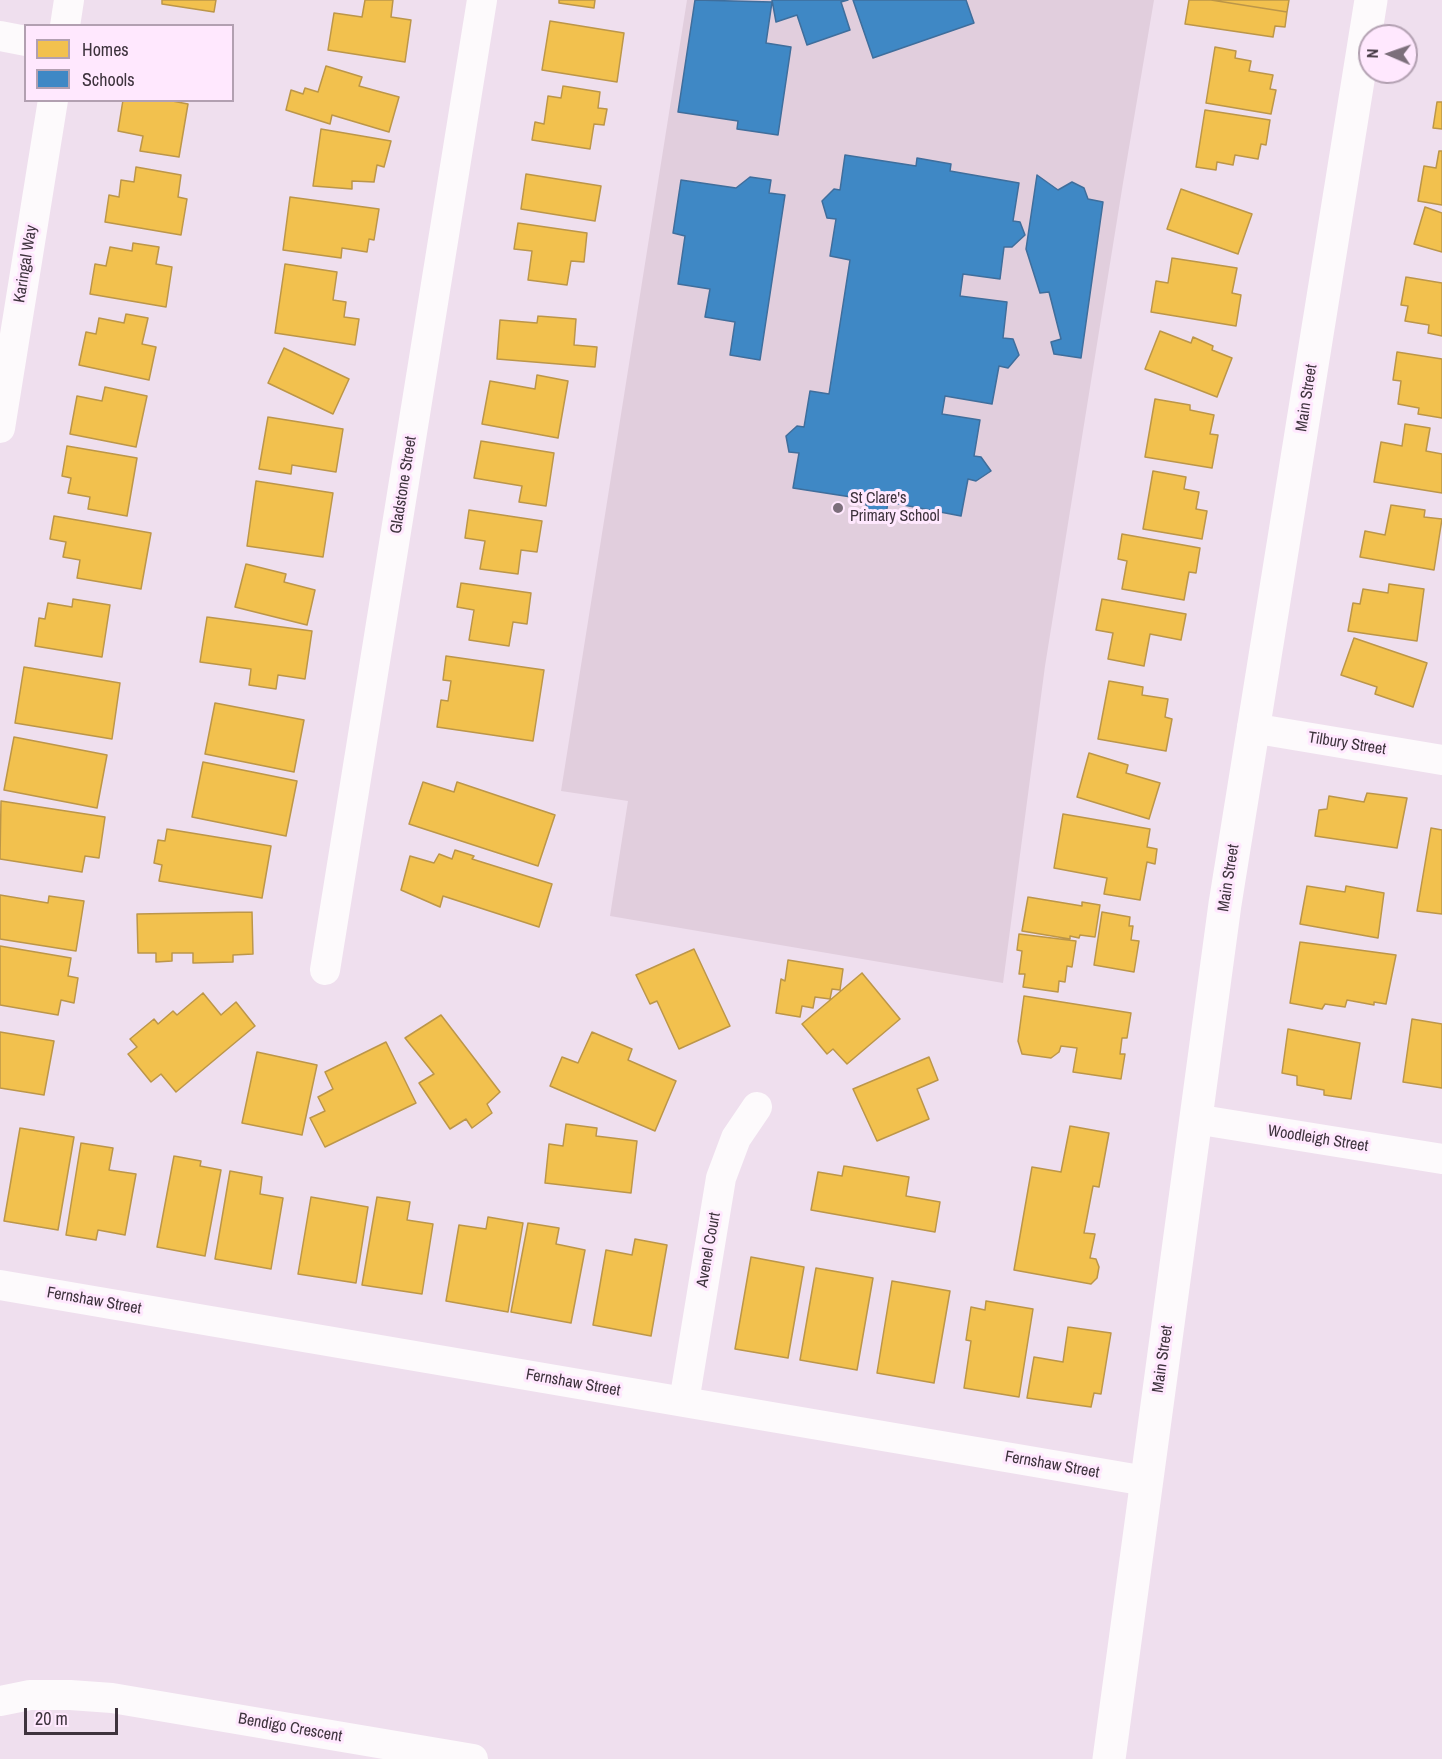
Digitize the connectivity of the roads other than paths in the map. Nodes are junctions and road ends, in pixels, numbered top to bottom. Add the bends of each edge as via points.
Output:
1 (69, 0) edge
2 (482, 0) edge
3 (1371, 0) edge
4 (65, 24) edge
5 (0, 36) edge
6 (24, 40) edge
7 (53, 102) edge
8 (0, 428) edge
9 (1252, 728) junction
10 (1442, 760) edge
11 (326, 969) dead end
12 (757, 1107) dead end
13 (1195, 1119) junction
14 (1442, 1160) edge
15 (0, 1285) edge
16 (684, 1402) junction
17 (1146, 1481) junction
18 (0, 1701) edge
19 (473, 1759) edge
20 (1109, 1759) edge

1 - 4 street
2 - 11 street, Gladstone Street
3 - 9 street, Main Street
5 - 6 street
7 - 8 street, Karingal Way
9 - 10 street, Tilbury Street
9 - 13 street, Main Street
12 - 16 street, Avenel Court via 736,1138 721,1178
13 - 14 street, Woodleigh Street
13 - 17 street, Main Street
15 - 16 street, Fernshaw Street
16 - 17 street, Fernshaw Street
17 - 20 street, Main Street
18 - 19 street, Bendigo Crescent via 30,1695 112,1698

